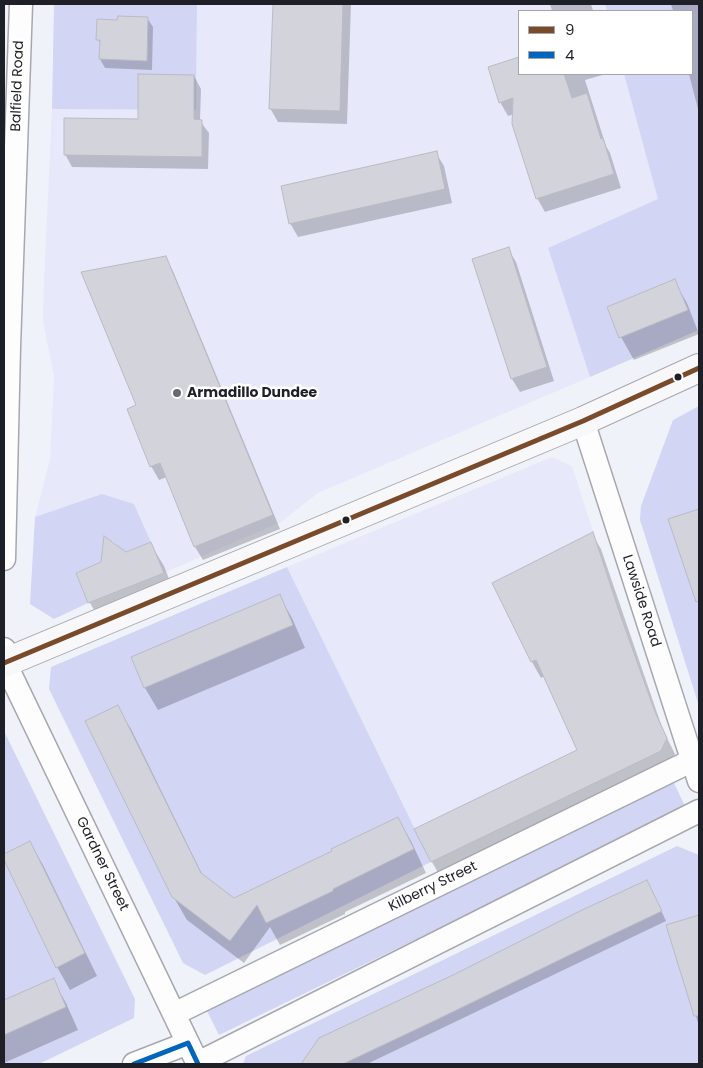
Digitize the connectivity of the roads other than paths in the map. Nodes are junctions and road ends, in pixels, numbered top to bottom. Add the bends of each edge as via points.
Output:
1 (21, 4) edge
2 (699, 368) edge
3 (583, 421) junction
4 (4, 559) edge
5 (4, 658) edge
6 (696, 771) edge
7 (699, 811) edge
8 (174, 1014) junction
9 (188, 1043) junction
10 (134, 1064) edge
11 (198, 1064) edge

1 - 4 street, Balfield Road
2 - 3 street
3 - 5 street
3 - 6 street, Lawside Road
5 - 8 street, Gardner Street
6 - 8 street, Kilberry Street
7 - 11 street
8 - 9 street, Gardner Street
9 - 10 street
9 - 11 street, Gardner Street

